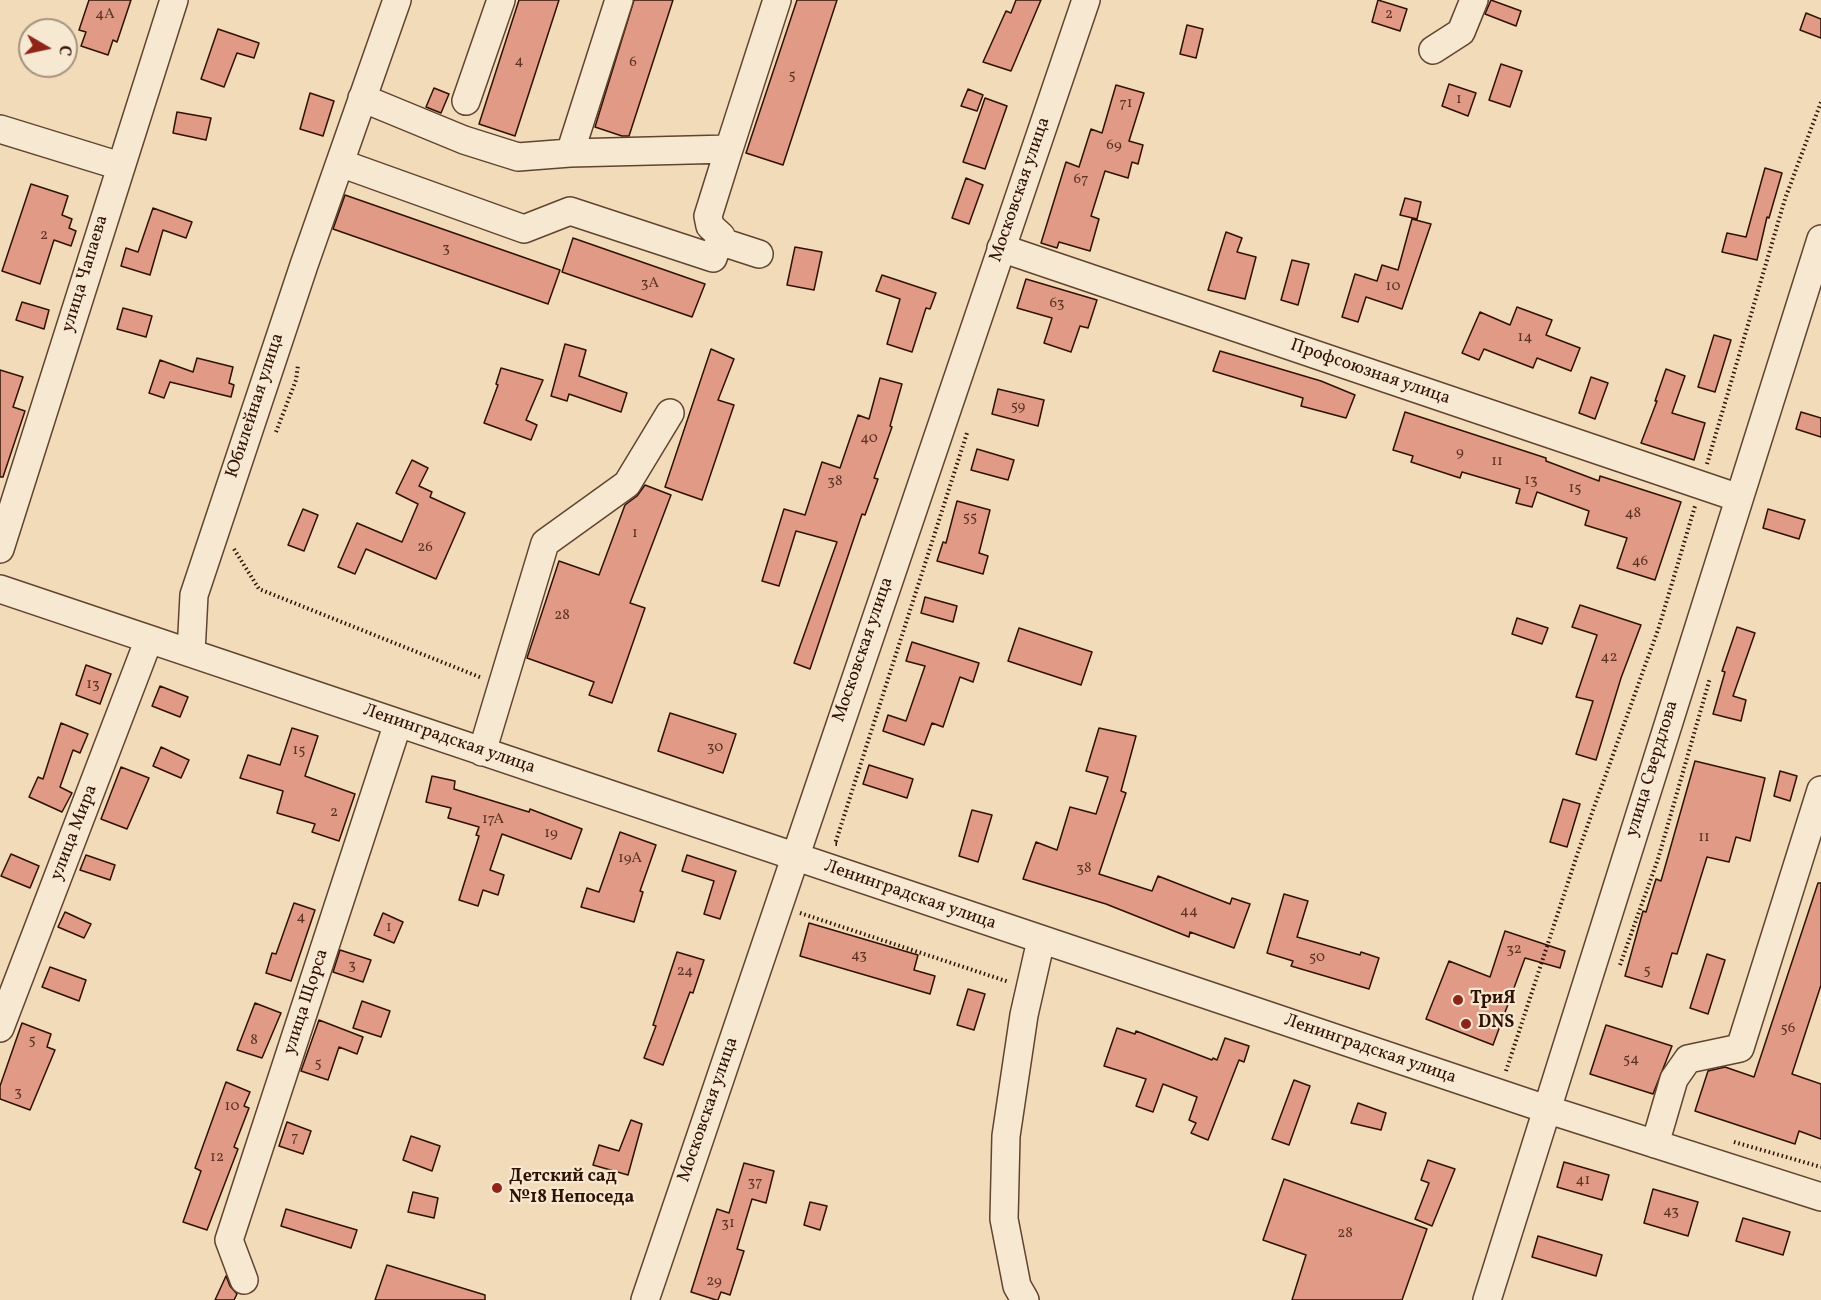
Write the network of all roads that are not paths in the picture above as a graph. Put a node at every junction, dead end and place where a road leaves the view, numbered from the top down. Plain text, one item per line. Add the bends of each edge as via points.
1 (174, 0) edge
2 (397, 0) edge
3 (501, 0) edge
4 (619, 0) edge
5 (777, 0) edge
6 (1086, 0) edge
7 (1474, 0) edge
8 (1433, 50) dead end
9 (362, 98) junction
10 (466, 102) dead end
11 (0, 129) edge
12 (729, 148) junction
13 (570, 153) junction
14 (340, 164) junction
15 (120, 166) junction
16 (1821, 239) edge
17 (719, 241) junction
18 (1001, 248) junction
19 (759, 254) dead end
20 (670, 413) dead end
21 (1739, 498) junction
22 (5, 514) edge
23 (0, 549) edge
24 (0, 589) edge
25 (149, 639) junction
26 (191, 653) junction
27 (398, 723) junction
28 (482, 752) junction
29 (1821, 790) edge
30 (794, 857) junction
31 (1041, 940) junction
32 (0, 1028) edge
33 (1546, 1109) junction
34 (1655, 1144) junction
35 (1821, 1197) edge
36 (244, 1280) dead end
37 (645, 1300) edge
38 (1025, 1300) edge
39 (1486, 1300) edge

1 - 15 street, улица Чапаева
2 - 9 street, Юбилейная улица
3 - 10 street
4 - 13 street
5 - 12 street
6 - 18 street, Московская улица
7 - 8 street via 1461,32
9 - 13 street via 464,140 518,157
9 - 14 street, Юбилейная улица
11 - 15 street
12 - 13 street
12 - 17 street via 708,216 710,226 721,236
14 - 17 street via 524,229 570,211 713,258
14 - 26 street, Юбилейная улица via 194,595
15 - 22 street, улица Чапаева
16 - 21 street, улица Свердлова
17 - 19 street
18 - 21 street, Профсоюзная улица
18 - 30 street, Московская улица
20 - 28 street via 627,484 545,543
21 - 33 street, улица Свердлова
22 - 23 street, улица Чапаева
24 - 25 street, Ленинградская улица
25 - 26 street, Ленинградская улица
25 - 32 street, улица Мира
26 - 27 street, Ленинградская улица
27 - 28 street, Ленинградская улица
27 - 36 street, улица Щорса via 229,1240
28 - 30 street, Ленинградская улица
29 - 34 street via 1740,1048 1688,1059 1674,1079
30 - 31 street, Ленинградская улица
30 - 37 street, Московская улица
31 - 33 street, Ленинградская улица
31 - 38 street via 1006,1136 1004,1219 1017,1286
33 - 34 street, Ленинградская улица
33 - 39 street, улица Свердлова
34 - 35 street, Ленинградская улица

